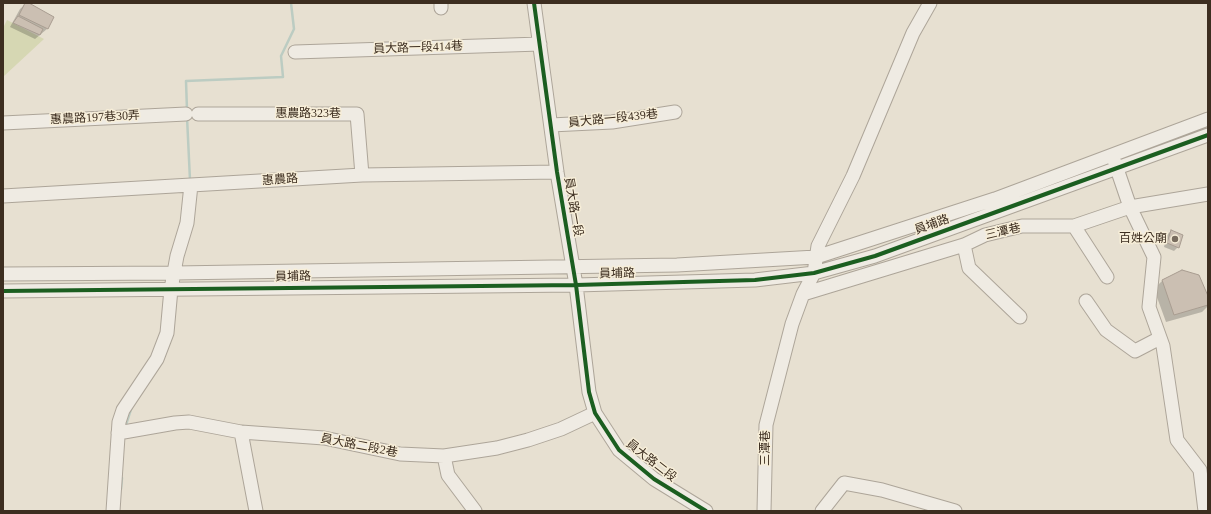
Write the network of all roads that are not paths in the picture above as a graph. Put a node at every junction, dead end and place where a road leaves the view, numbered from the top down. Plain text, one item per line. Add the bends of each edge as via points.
1 (534, 3) edge
2 (930, 3) edge
3 (540, 44) junction
4 (295, 52) dead end
5 (675, 112) dead end
6 (192, 114) joint
7 (1208, 119) edge
8 (3, 122) edge
9 (551, 126) junction
10 (1208, 135) edge
11 (1112, 155) junction
12 (1118, 169) junction
13 (557, 172) junction
14 (362, 174) junction
15 (191, 185) junction
16 (1208, 194) edge
17 (3, 196) edge
18 (1130, 207) junction
19 (1074, 226) junction
20 (964, 245) junction
21 (816, 257) junction
22 (573, 265) junction
23 (174, 273) junction
24 (814, 273) junction
25 (3, 274) edge
26 (1107, 277) dead end
27 (576, 284) junction
28 (171, 289) junction
29 (3, 291) edge
30 (803, 294) junction
31 (1086, 301) dead end
32 (1020, 317) dead end
33 (1160, 338) junction
34 (595, 413) junction
35 (241, 432) junction
36 (118, 433) junction
37 (444, 456) junction
38 (113, 511) edge
39 (256, 511) edge
40 (475, 511) edge
41 (706, 511) edge
42 (764, 511) edge
43 (822, 511) edge
44 (955, 511) edge
45 (1205, 511) edge

1 - 3 street, 員大路一段
2 - 21 street, 三潭巷 via 913,33 852,176 818,246
3 - 4 street, 員大路一段414巷
3 - 9 street, 員大路一段
5 - 9 street, 員大路一段439巷 via 612,122
6 - 8 street, 惠農路197巷30弄
6 - 14 street, 惠農路323巷 via 357,114
7 - 11 street, 員埔路
9 - 13 street, 員大路一段
10 - 12 street, 員埔路
11 - 12 street
11 - 21 street, 員埔路 via 995,199
12 - 18 street
12 - 24 street, 員埔路 via 875,256
13 - 14 street, 惠農路
13 - 22 street, 員大路一段
14 - 15 street, 惠農路
15 - 17 street, 惠農路
15 - 23 street via 187,224
16 - 18 street, 三潭巷
18 - 19 street, 三潭巷
18 - 33 street via 1154,257 1149,307
19 - 20 street, 三潭巷 via 1022,226 985,234
19 - 26 street
20 - 30 street, 三潭巷
20 - 32 street via 968,268
21 - 22 street, 員埔路 via 677,265
21 - 24 street, 三潭巷
22 - 23 street, 員埔路
22 - 27 street, 員大路一段
23 - 25 street, 員埔路
23 - 28 street
24 - 27 street, 員埔路 via 755,280
24 - 30 street, 三潭巷
27 - 28 street, 員埔路
27 - 34 street, 員大路一段 via 589,392
28 - 29 street, 員埔路
28 - 36 street via 169,322 164,342 157,359 123,410
30 - 42 street, 三潭巷 via 792,324 766,425
31 - 33 street via 1106,330 1135,351
33 - 45 street via 1177,440 1200,470
34 - 37 street, 員大路二段2巷 via 528,440
34 - 41 street, 員大路二段 via 619,450 654,479
35 - 36 street, 員大路二段2巷 via 182,422
35 - 37 street, 員大路二段2巷 via 324,438 400,454
35 - 39 street
36 - 38 street
37 - 40 street via 448,475
43 - 44 street via 844,483 882,490

